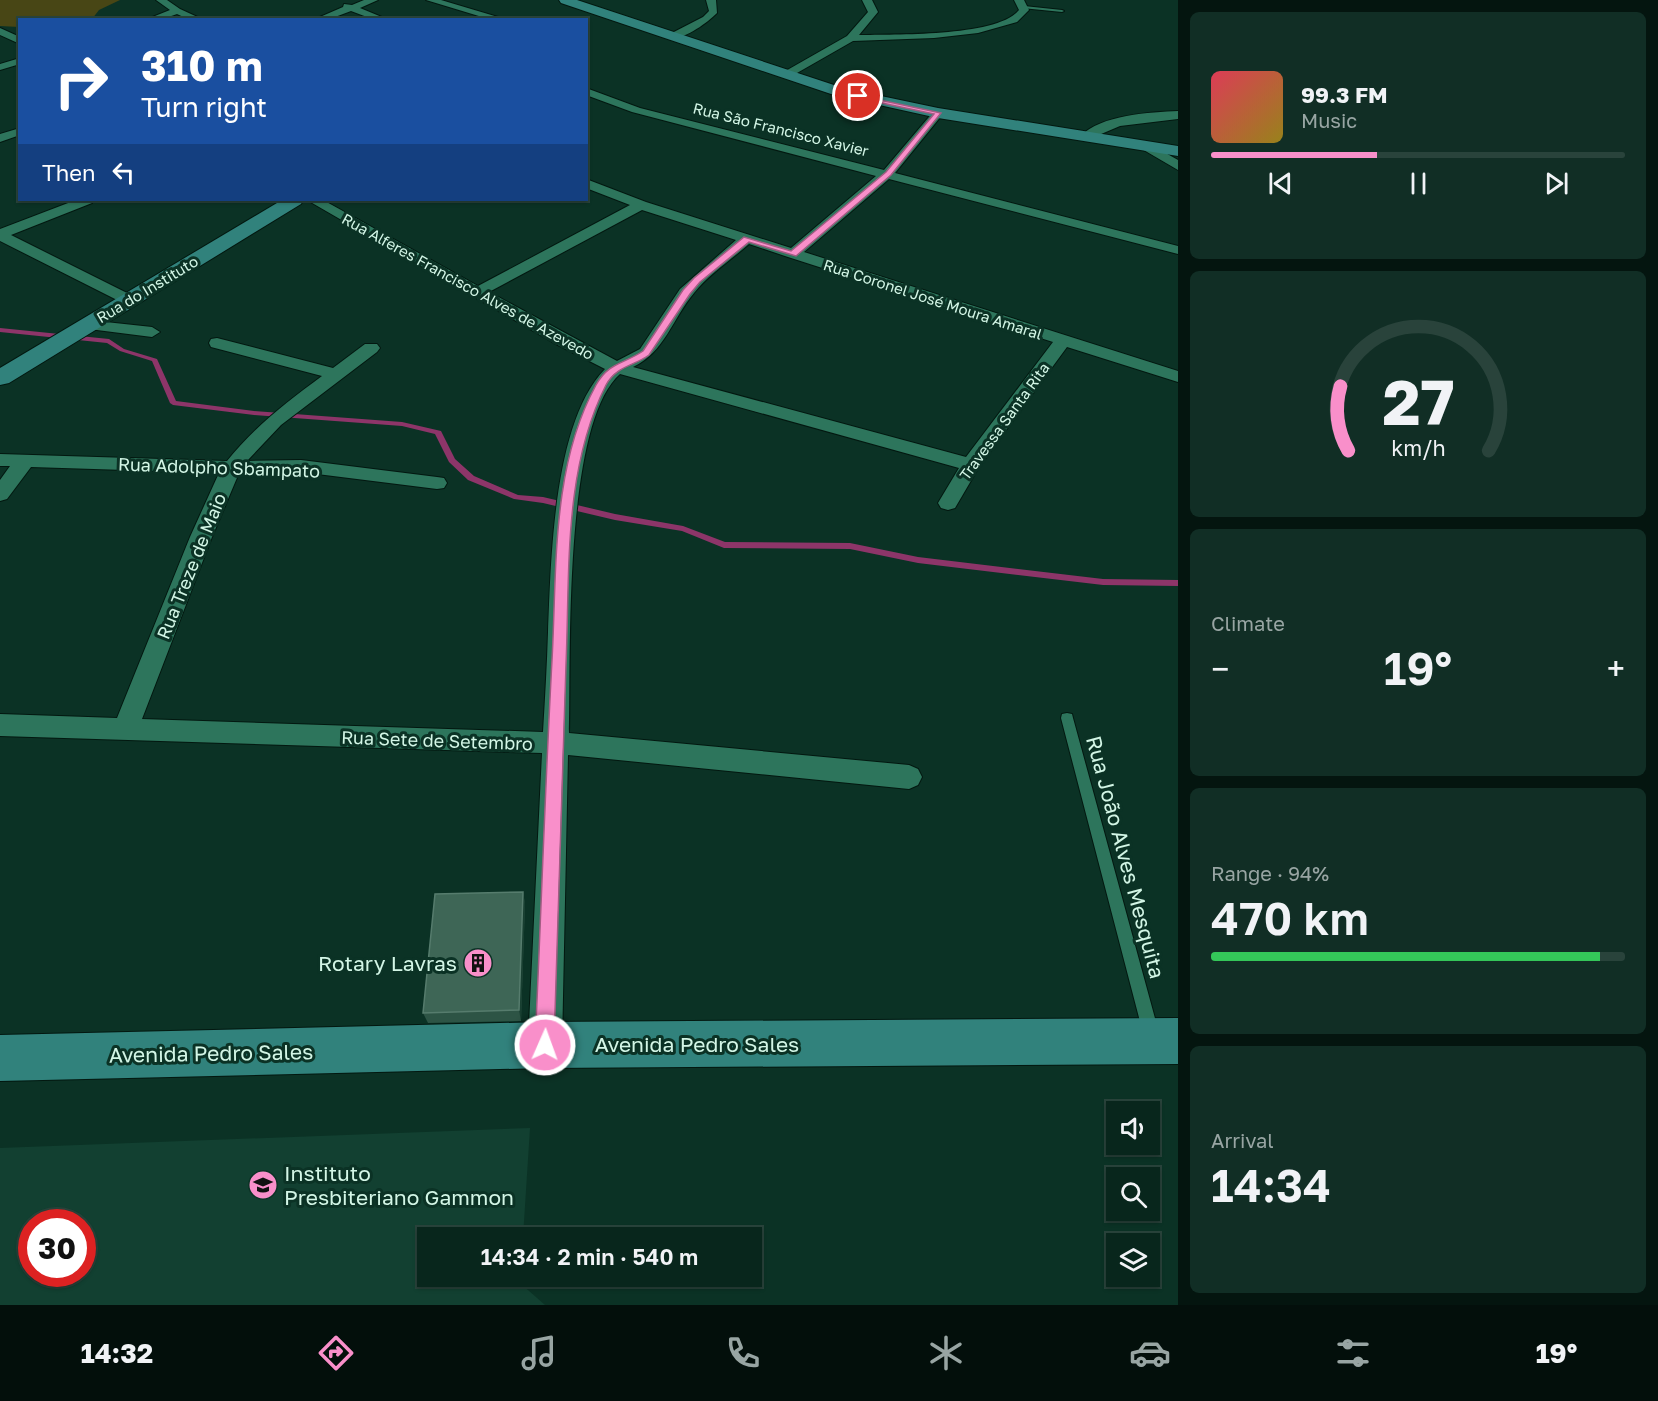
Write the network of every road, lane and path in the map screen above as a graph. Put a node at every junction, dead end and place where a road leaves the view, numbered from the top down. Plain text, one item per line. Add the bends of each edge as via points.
1 (161, 0) edge
2 (373, 0) edge
3 (431, 0) edge
4 (565, 0) edge
5 (711, 0) edge
6 (867, 0) edge
7 (340, 4) dead end
8 (1022, 4) edge
9 (351, 7) junction
10 (177, 11) junction
11 (1062, 11) dead end
12 (605, 13) junction
13 (155, 18) edge
14 (195, 18) edge
15 (321, 18) edge
16 (380, 18) edge
17 (494, 18) edge
18 (588, 20) edge
19 (0, 31) edge
20 (673, 36) junction
21 (850, 38) junction
22 (18, 40) edge
23 (18, 62) edge
24 (0, 67) edge
25 (786, 75) junction
26 (588, 92) edge
27 (938, 113) junction
28 (1178, 115) edge
29 (18, 132) edge
30 (1087, 136) junction
31 (0, 138) edge
32 (1146, 146) junction
33 (1178, 151) edge
34 (1178, 166) edge
35 (888, 174) junction
36 (588, 184) edge
37 (84, 201) edge
38 (292, 201) edge
39 (316, 201) edge
40 (641, 205) junction
41 (0, 234) edge
42 (747, 239) junction
43 (1178, 250) edge
44 (793, 254) junction
45 (478, 292) junction
46 (129, 300) junction
47 (87, 325) junction
48 (152, 332) dead end
49 (1063, 341) junction
50 (217, 343) dead end
51 (371, 348) dead end
52 (615, 367) junction
53 (337, 375) junction
54 (1178, 377) edge
55 (0, 378) edge
56 (0, 460) edge
57 (25, 461) junction
58 (971, 465) junction
59 (232, 467) junction
60 (437, 483) dead end
61 (0, 494) edge
62 (948, 503) dead end
63 (1067, 718) dead end
64 (0, 724) edge
65 (125, 730) junction
66 (555, 743) junction
67 (909, 777) dead end
68 (1165, 1041) edge
69 (545, 1045) junction
70 (0, 1058) edge

1 - 10 street
2 - 9 street
3 - 17 street
4 - 12 main road
5 - 20 street via 714,11 706,19
6 - 21 street via 873,12
7 - 9 street
8 - 11 lane
8 - 21 street via 1016,20 978,30
9 - 15 street
9 - 16 street
10 - 13 street
10 - 14 street
12 - 18 main road
12 - 20 main road
19 - 22 street
20 - 25 main road
21 - 25 street
23 - 24 street
25 - 27 main road via 838,92
26 - 35 street, Rua São Francisco Xavier via 636,110
27 - 30 main road
27 - 35 street
28 - 30 street via 1096,128
29 - 31 street
30 - 32 main road
32 - 33 main road
32 - 34 street
35 - 43 street, Rua São Francisco Xavier
35 - 44 street
36 - 40 street, Rua Coronel José Moura Amaral
37 - 41 street
38 - 46 main road, Rua do Instituto
39 - 45 street, Rua Alferes Francisco Alves de Azevedo
40 - 42 street, Rua Coronel José Moura Amaral
40 - 45 street
41 - 46 street
42 - 44 street, Rua Coronel José Moura Amaral
42 - 52 street via 692,286 646,353
44 - 49 street, Rua Coronel José Moura Amaral
45 - 52 street, Rua Alferes Francisco Alves de Azevedo
46 - 47 main road, Rua do Instituto
47 - 48 street
47 - 55 main road, Rua do Instituto
49 - 54 street, Rua Coronel José Moura Amaral
49 - 58 street, Travessa Santa Rita
50 - 53 street
51 - 53 street, Rua Treze de Maio
52 - 58 street, Rua Alferes Francisco Alves de Azevedo
52 - 66 street via 596,397 573,466 567,510
53 - 59 street, Rua Treze de Maio via 274,421
56 - 57 street, Rua Adolpho Sbampato
57 - 59 street, Rua Adolpho Sbampato
57 - 61 street
58 - 62 street, Travessa Santa Rita
59 - 60 street, Rua Adolpho Sbampato via 301,466
59 - 65 street, Rua Treze de Maio
63 - 68 lane, Rua João Alves Mesquita
64 - 65 street, Rua Sete de Setembro
65 - 66 street, Rua Sete de Setembro
66 - 67 street, Rua Sete de Setembro
66 - 69 street
68 - 69 main road, Avenida Pedro Sales
69 - 70 main road, Avenida Pedro Sales

